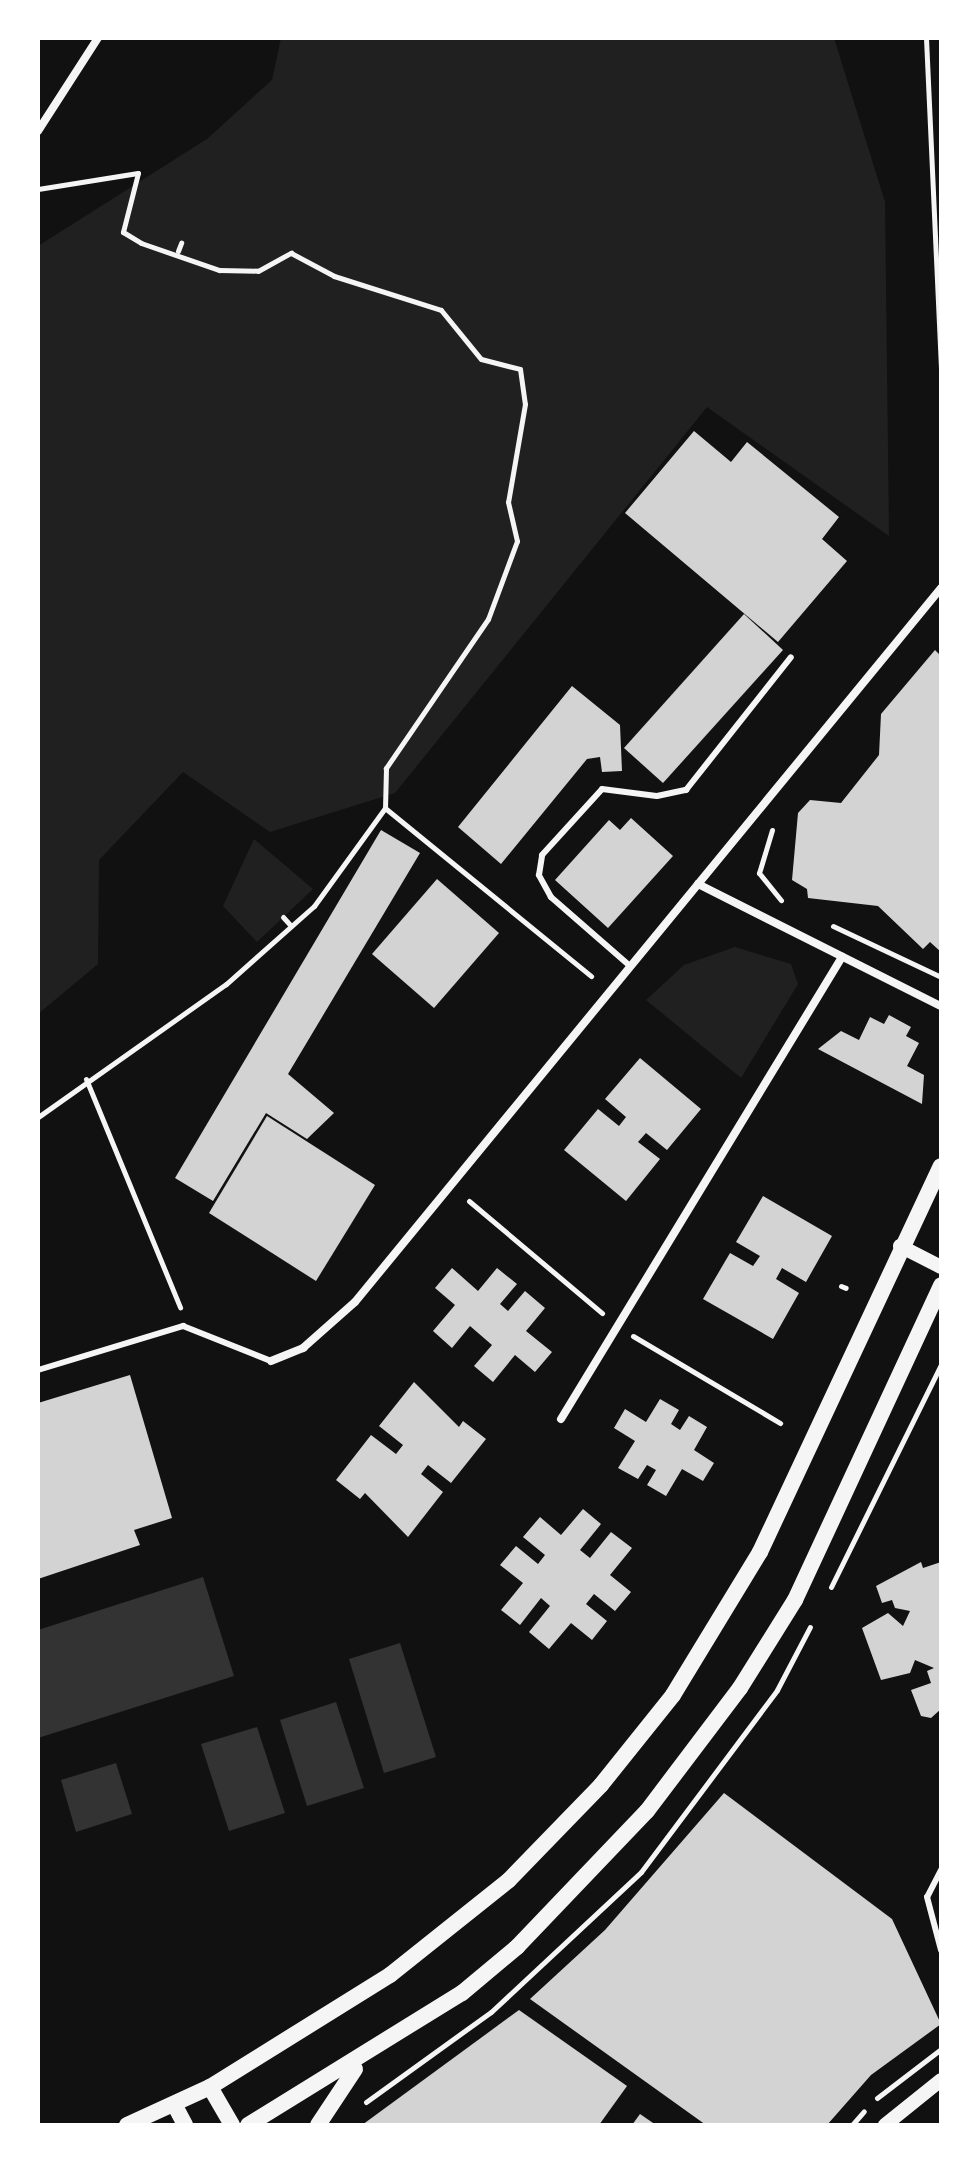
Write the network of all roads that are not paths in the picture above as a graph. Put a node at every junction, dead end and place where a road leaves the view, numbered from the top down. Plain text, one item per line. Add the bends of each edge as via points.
1 (98, 38) edge
2 (38, 131) edge
3 (941, 588) edge
4 (791, 657) dead end
5 (698, 884) junction
6 (842, 957) junction
7 (630, 966) junction
8 (941, 1006) edge
9 (941, 1166) edge
10 (900, 1246) junction
11 (941, 1267) edge
12 (941, 1285) edge
13 (271, 1361) joint
14 (38, 1370) edge
15 (561, 1419) dead end
16 (941, 1870) edge
17 (939, 1935) edge
18 (941, 1950) edge
19 (361, 2062) junction
20 (941, 2080) edge
21 (210, 2087) junction
22 (174, 2104) junction
23 (127, 2125) edge
24 (185, 2125) edge
25 (232, 2125) edge
26 (248, 2125) edge
27 (318, 2125) edge
28 (885, 2125) edge

1 - 2 street
3 - 5 street
4 - 7 lane via 686,790 668,796 616,786 595,791 542,855 539,875 551,897
5 - 6 street
5 - 7 street
6 - 8 street
6 - 15 street
7 - 13 street via 355,1302 303,1348
9 - 10 main road
10 - 11 street
10 - 21 main road via 760,1552 673,1695 601,1785 448,1931 314,2027
12 - 19 main road via 795,1600 694,1753 517,1947
13 - 14 lane via 183,1326
16 - 17 lane via 927,1897
17 - 18 lane
19 - 26 main road
19 - 27 main road
20 - 28 street
21 - 22 main road
21 - 25 main road
22 - 23 main road
22 - 24 main road

